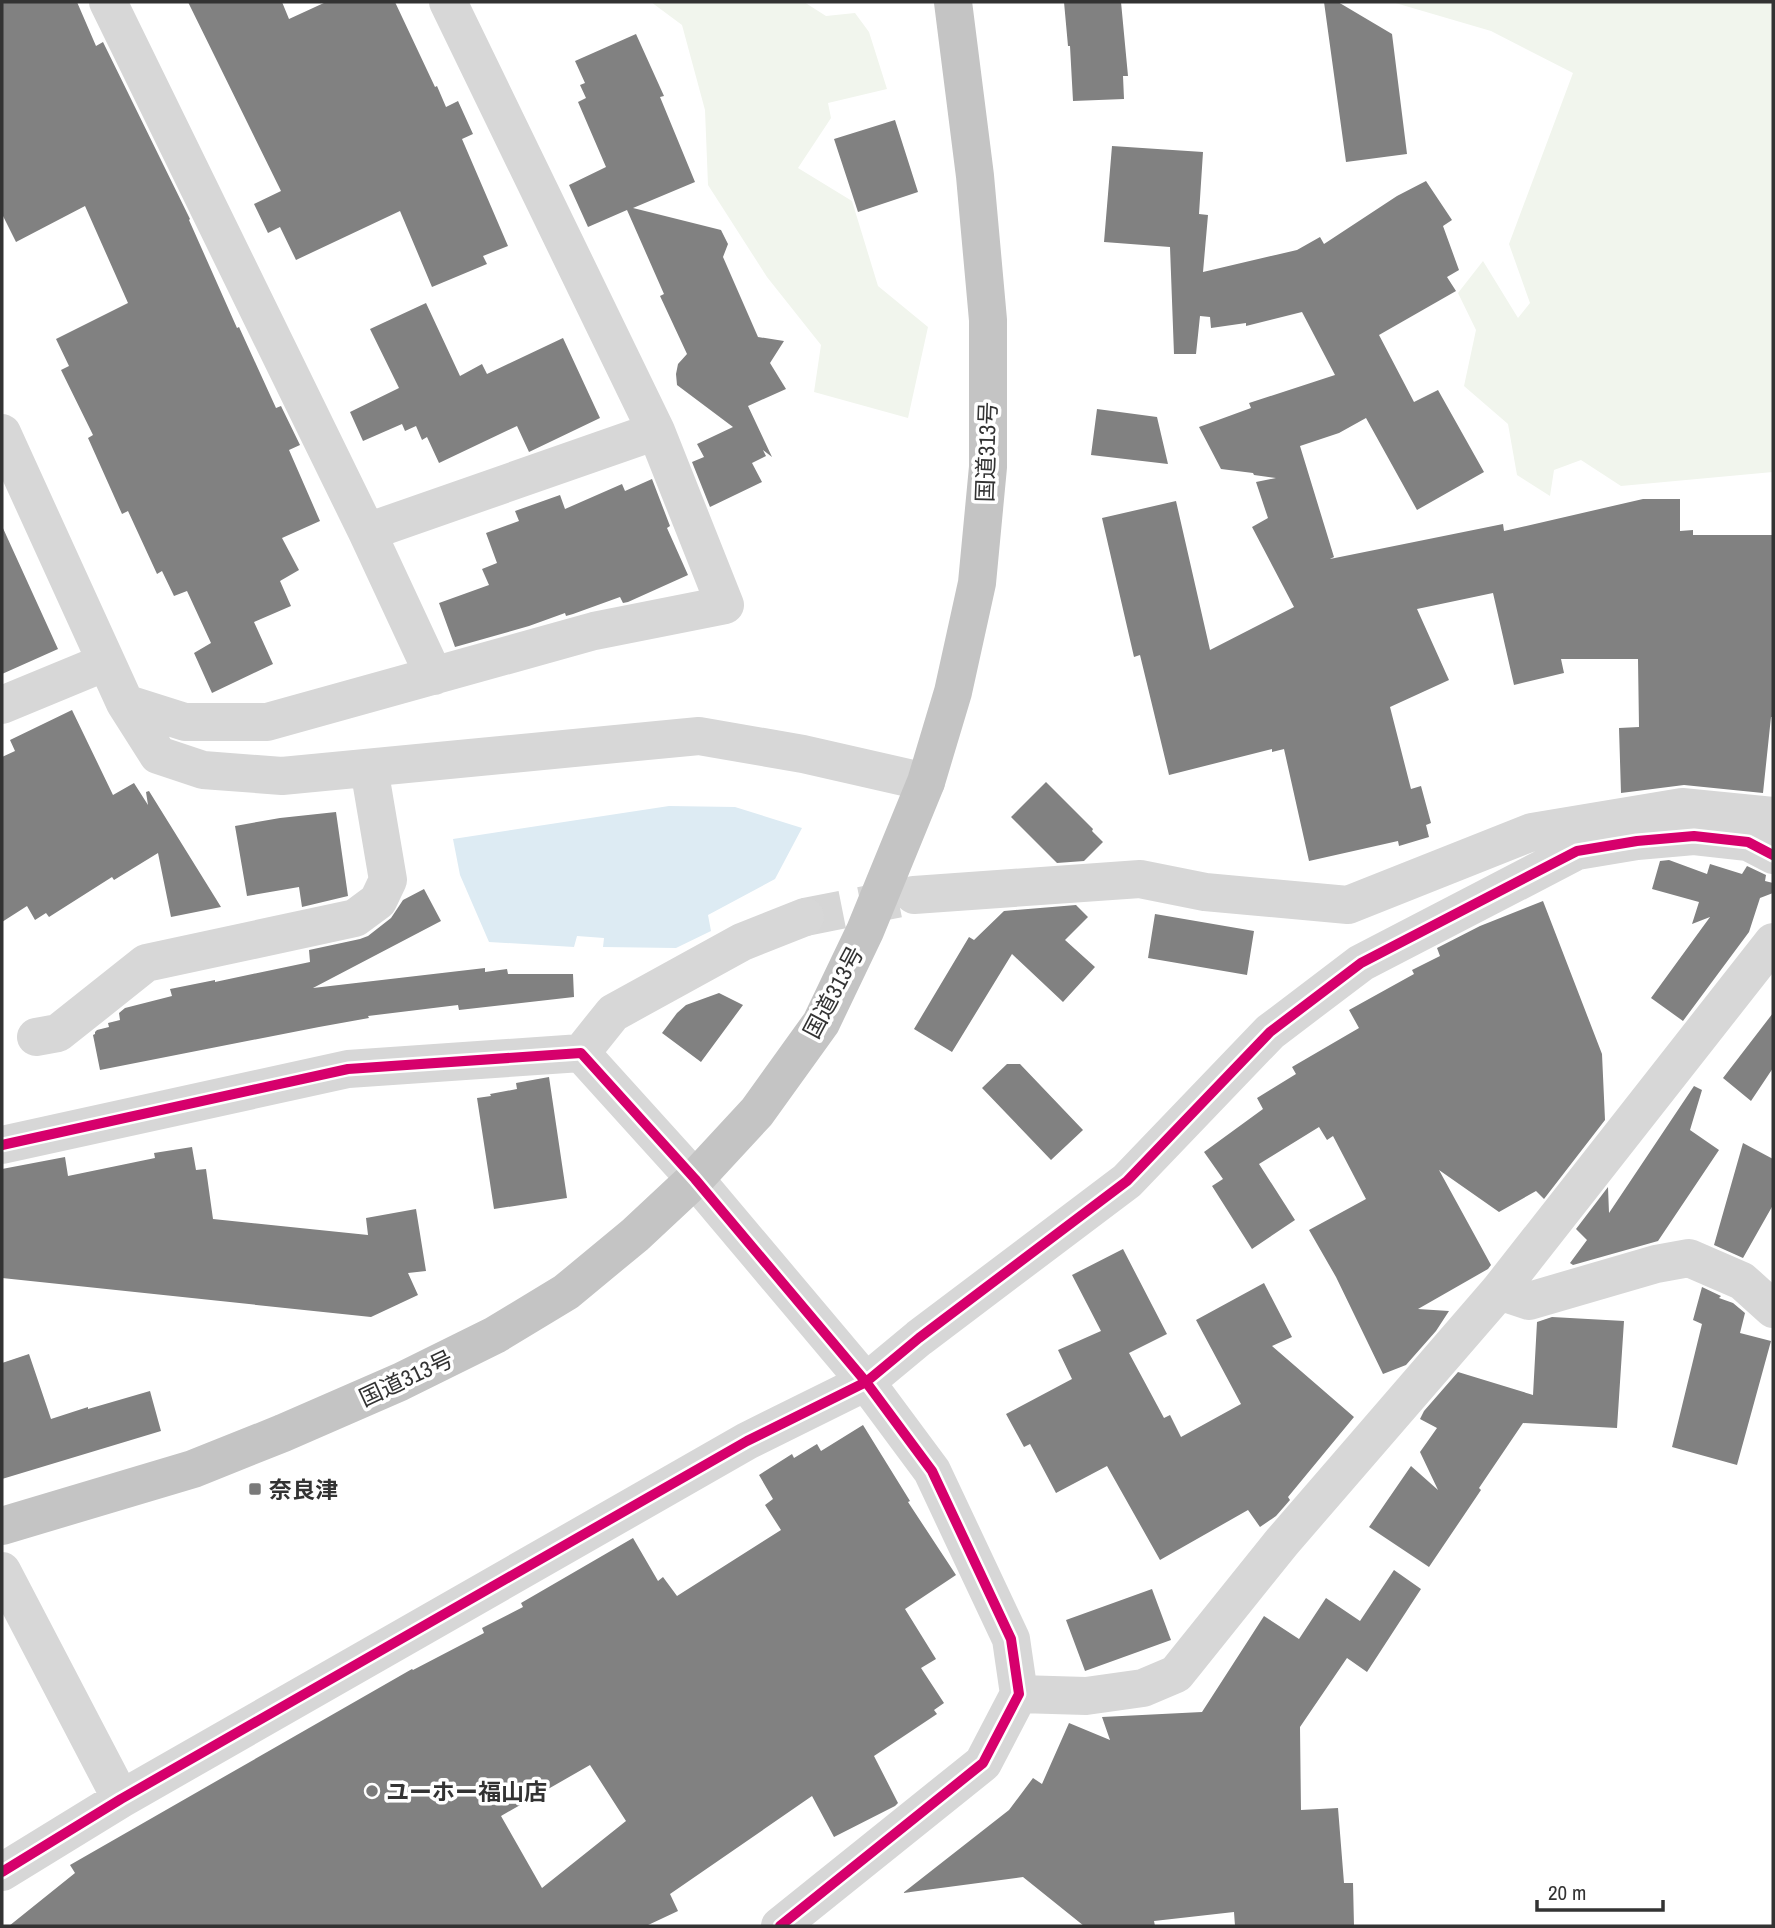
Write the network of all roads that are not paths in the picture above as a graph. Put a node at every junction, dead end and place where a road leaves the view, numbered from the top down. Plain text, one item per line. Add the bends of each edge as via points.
1 (108, 2) edge
2 (448, 2) edge
3 (953, 2) edge
4 (656, 432) junction
5 (2, 433) edge
6 (367, 532) junction
7 (106, 662) junction
8 (434, 676) junction
9 (125, 703) junction
10 (2, 705) edge
11 (369, 768) junction
12 (926, 782) junction
13 (1773, 816) edge
14 (1773, 855) edge
15 (914, 895) tunnel mouth
16 (805, 917) tunnel mouth
17 (1773, 942) edge
18 (36, 1037) dead end
19 (581, 1053) junction
20 (2, 1144) edge
21 (695, 1179) junction
22 (1499, 1291) junction
23 (1773, 1309) edge
24 (866, 1382) junction
25 (2, 1525) edge
26 (2, 1572) edge
27 (1019, 1694) junction
28 (121, 1799) junction
29 (2, 1872) edge
30 (780, 1926) edge

1 - 6 street
2 - 4 street
3 - 12 highway, 国道313号 via 988,320 988,467 977,583 953,692
4 - 6 street
4 - 8 street via 725,605 594,631
5 - 7 street
6 - 8 street
7 - 9 street
7 - 10 street
8 - 9 street via 267,722 185,722
9 - 11 street via 158,755 203,770 282,776
11 - 12 street via 699,736
11 - 18 street via 388,880 378,901 355,918 146,963 58,1033
12 - 21 highway, 国道313号 via 865,931 821,1023 757,1112
13 - 15 street via 1682,807 1532,832 1348,905 1205,892 1140,879
14 - 24 street via 1748,842 1694,836 1577,850 1362,963 1270,1032 1127,1181
16 - 19 street via 743,942 613,1013
17 - 22 street
19 - 20 street via 348,1069
19 - 21 street
21 - 24 street
21 - 25 highway, 国道313号 via 566,1292 495,1335 400,1382 193,1469
22 - 23 street via 1529,1301 1689,1258 1742,1281
22 - 27 street via 1282,1542 1176,1674 1143,1688 1086,1696
24 - 27 street via 932,1471 1011,1639
24 - 28 street via 747,1441
26 - 28 street
27 - 30 street via 983,1763
28 - 29 street

